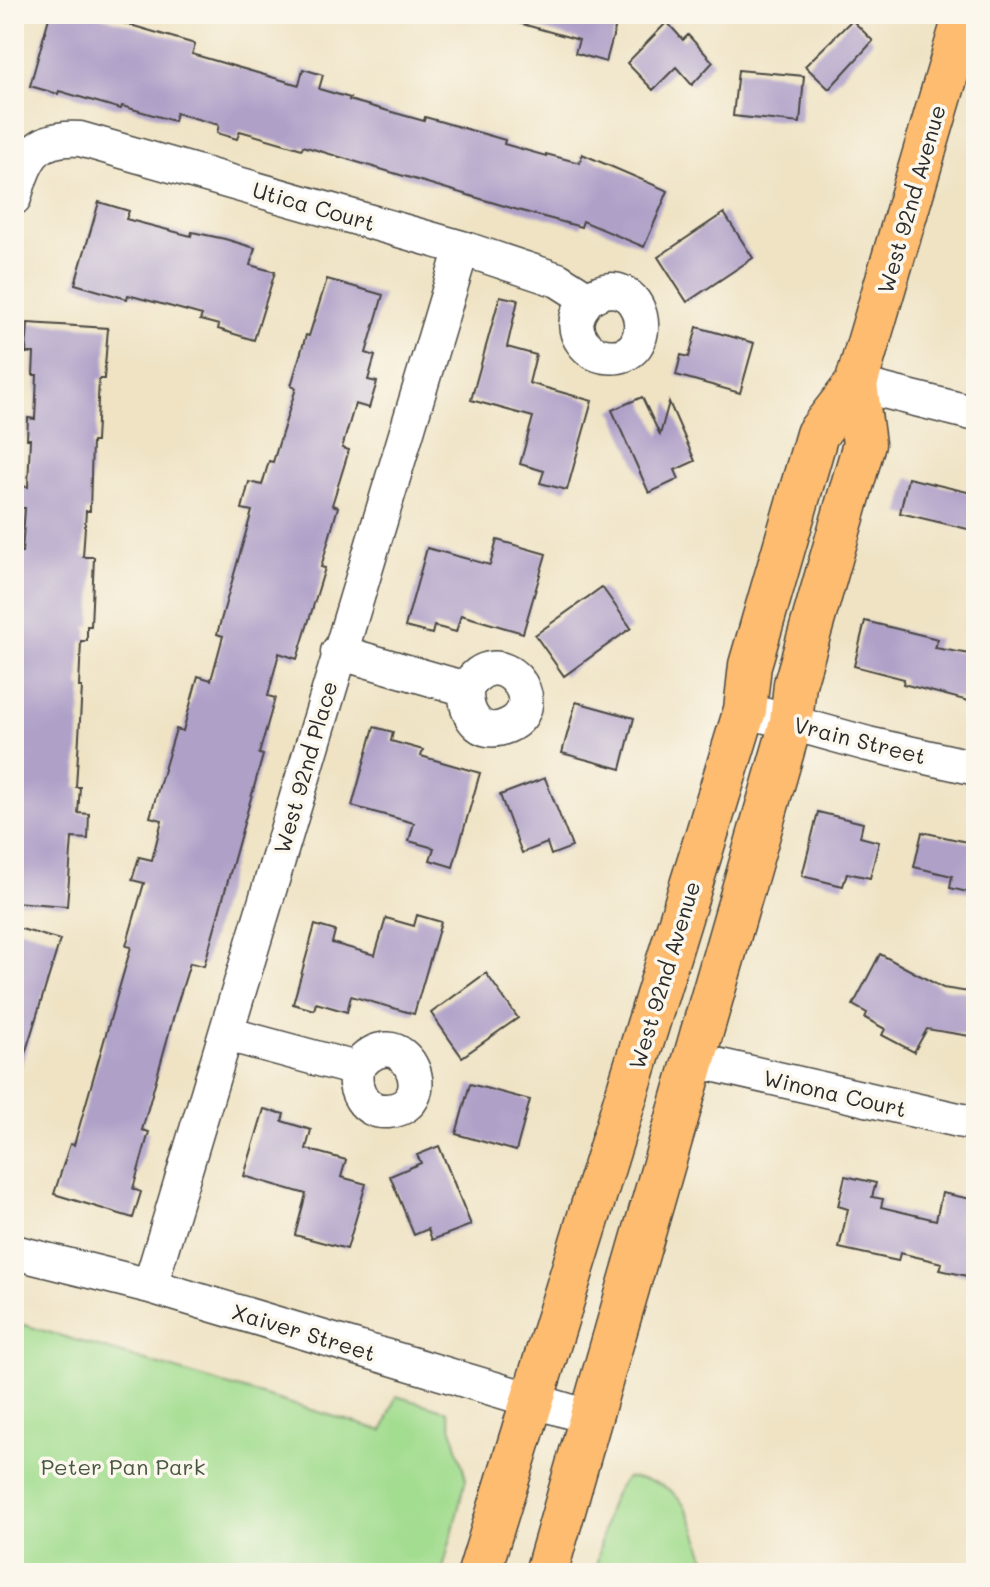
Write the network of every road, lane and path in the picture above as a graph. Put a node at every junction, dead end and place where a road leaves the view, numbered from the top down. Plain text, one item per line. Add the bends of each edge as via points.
1 (968, 23) edge
2 (14, 198) edge
3 (462, 248) junction
4 (588, 299) dead end
5 (856, 384) junction
6 (976, 414) edge
7 (338, 652) junction
8 (466, 689) dead end
9 (745, 710) junction
10 (791, 723) junction
11 (976, 768) edge
12 (227, 1034) junction
13 (694, 1060) junction
14 (356, 1069) dead end
15 (976, 1124) edge
16 (14, 1252) edge
17 (150, 1286) junction
18 (531, 1400) junction
19 (592, 1418) junction
20 (479, 1573) edge
21 (546, 1573) edge

1 - 5 main road, West 92nd Avenue
2 - 3 street, Utica Court via 36,149 59,138 80,139
3 - 4 street, Utica Court via 558,280
3 - 7 street, West 92nd Place
5 - 6 street
5 - 9 main road, West 92nd Avenue via 817,434 750,665
5 - 10 main road, West 92nd Avenue via 864,444 795,684
7 - 8 street
7 - 12 street, West 92nd Place
9 - 10 street, Vrain Street
9 - 18 main road, West 92nd Avenue
10 - 11 street, Vrain Street
10 - 13 main road, West 92nd Avenue
12 - 14 street
12 - 17 street, West 92nd Place
13 - 15 street, Winona Court
13 - 19 main road, West 92nd Avenue
16 - 17 street, Xaiver Street
17 - 18 street, Xaiver Street
18 - 19 street, Xaiver Street
18 - 20 main road, West 92nd Avenue
19 - 21 main road, West 92nd Avenue

